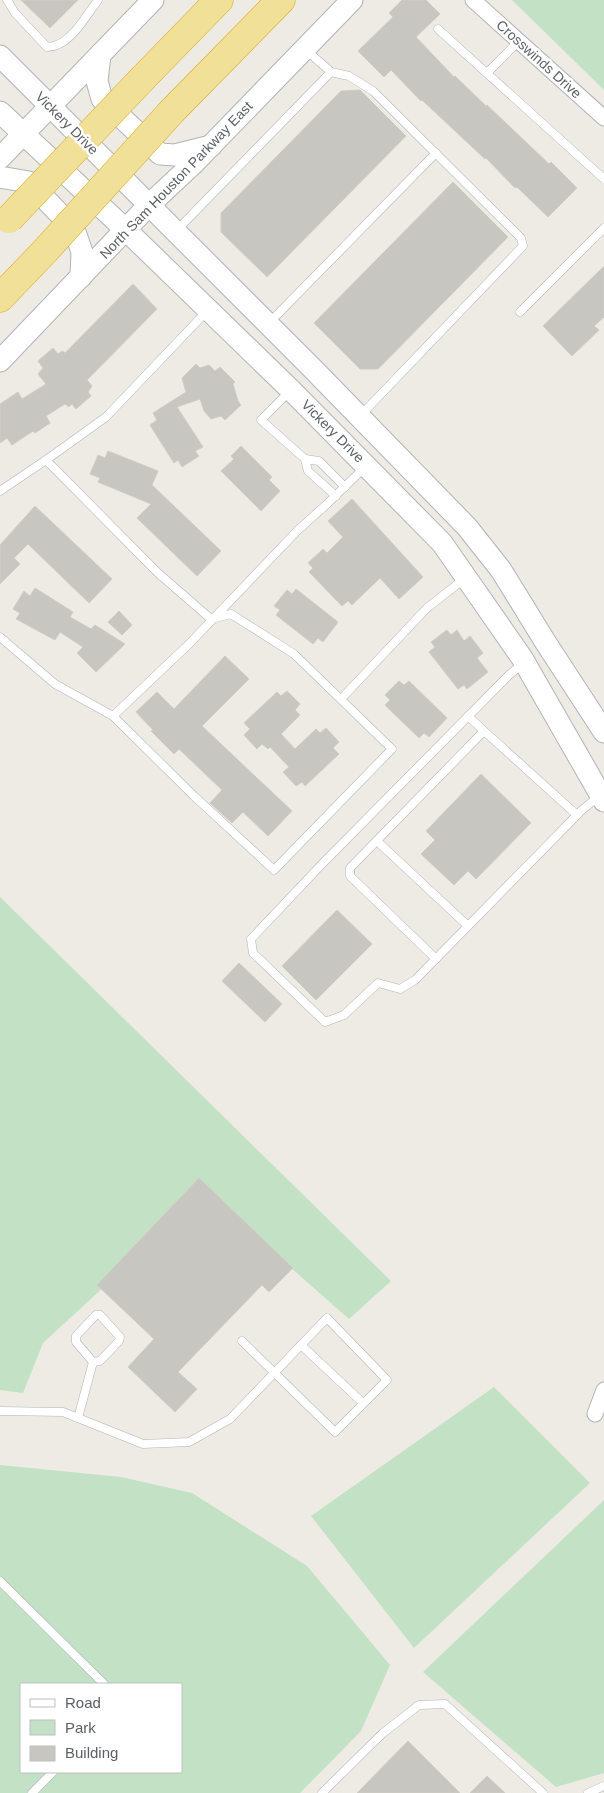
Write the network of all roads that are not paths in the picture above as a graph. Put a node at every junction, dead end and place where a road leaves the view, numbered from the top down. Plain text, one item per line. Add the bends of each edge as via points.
1 (6, 0) edge
2 (98, 0) edge
3 (152, 0) edge
4 (219, 0) edge
5 (281, 0) edge
6 (352, 0) edge
7 (473, 0) edge
8 (0, 4) edge
9 (438, 29) dead end
10 (518, 41) junction
11 (305, 48) junction
12 (100, 55) junction
13 (0, 56) edge
14 (331, 72) junction
15 (486, 73) junction
16 (51, 105) junction
17 (0, 112) edge
18 (604, 118) edge
19 (24, 135) junction
20 (211, 146) junction
21 (436, 153) junction
22 (0, 158) edge
23 (0, 177) edge
24 (604, 179) edge
25 (150, 206) junction
26 (4, 223) edge
27 (604, 228) edge
28 (126, 230) junction
29 (176, 232) junction
30 (81, 277) junction
31 (0, 298) edge
32 (208, 310) junction
33 (520, 312) dead end
34 (268, 324) junction
35 (0, 361) edge
36 (314, 370) junction
37 (291, 390) junction
38 (359, 417) junction
39 (305, 459) junction
40 (46, 460) junction
41 (367, 465) junction
42 (345, 487) junction
43 (0, 491) edge
44 (336, 496) junction
45 (466, 577) junction
46 (211, 619) junction
47 (0, 637) edge
48 (546, 643) junction
49 (524, 660) junction
50 (341, 699) junction
51 (113, 716) junction
52 (468, 716) junction
53 (484, 730) junction
54 (604, 732) edge
55 (602, 798) edge
56 (577, 815) junction
57 (377, 840) junction
58 (468, 926) junction
59 (436, 959) junction
60 (242, 1340) dead end
61 (302, 1345) junction
62 (93, 1362) junction
63 (274, 1374) junction
64 (604, 1390) edge
65 (363, 1403) junction
66 (0, 1412) edge
67 (595, 1414) dead end
68 (78, 1418) junction
69 (0, 1581) edge
70 (103, 1683) edge
71 (52, 1773) edge
72 (604, 1786) edge
73 (32, 1793) edge
74 (322, 1793) edge
75 (543, 1793) edge
76 (588, 1793) edge

1 - 2 lane via 47,48 63,43
1 - 8 lane
3 - 12 main road
4 - 26 highway, bridge
5 - 31 highway, bridge via 173,110
6 - 11 main road, North Sam Houston Parkway East
7 - 10 street, Crosswinds Drive
9 - 15 lane
10 - 15 lane
10 - 18 street, Crosswinds Drive
11 - 14 lane
11 - 20 main road, North Sam Houston Parkway East
12 - 16 main road
12 - 20 main road via 96,81 102,99 160,154 175,155
13 - 16 main road, Vickery Drive
14 - 21 lane via 349,76 372,91
14 - 29 lane
15 - 24 lane
16 - 19 main road
16 - 25 main road, Vickery Drive
17 - 19 main road, Vickery Drive
19 - 22 main road
19 - 28 main road, Vickery Drive
20 - 25 main road, North Sam Houston Parkway East
21 - 34 lane
21 - 38 lane via 521,238 523,246
23 - 30 main road via 29,182 74,229 82,252
25 - 28 main road, North Sam Houston Parkway East
25 - 29 main road, Vickery Drive
27 - 33 lane
28 - 30 main road, North Sam Houston Parkway East
28 - 32 main road, Vickery Drive
29 - 34 main road, Vickery Drive
30 - 35 main road, North Sam Houston Parkway East
32 - 37 main road, Vickery Drive
32 - 40 lane via 106,417
34 - 36 main road, Vickery Drive
36 - 37 main road
36 - 38 main road, Vickery Drive
37 - 39 lane via 261,420
37 - 41 main road, Vickery Drive
38 - 48 main road, Vickery Drive via 467,527 501,570
39 - 42 lane via 319,461
39 - 44 lane via 308,471
40 - 43 lane
40 - 46 lane via 158,573
41 - 42 lane
41 - 45 main road, Vickery Drive via 442,543
42 - 44 lane
44 - 46 lane
45 - 49 main road, Vickery Drive
45 - 50 lane via 427,608
46 - 50 lane via 231,614 294,654
46 - 51 lane
47 - 51 lane via 55,684
48 - 49 main road
48 - 54 main road, Vickery Drive
49 - 52 lane
49 - 55 main road, Vickery Drive
50 - 51 lane via 392,749 274,870
52 - 53 lane
52 - 59 lane via 252,939 253,953 325,1022 344,1015 378,983 400,989 415,980
53 - 56 lane
53 - 57 lane
55 - 56 lane
56 - 58 lane
57 - 58 lane
57 - 59 lane via 350,868 350,876
58 - 59 lane
60 - 63 lane
61 - 63 lane
61 - 65 lane
61 - 65 lane via 327,1318 387,1380
62 - 62 lane via 76,1342 76,1336 96,1315 100,1315 120,1337 100,1361
62 - 68 lane
63 - 65 lane via 334,1432
63 - 68 lane via 230,1419 189,1442 144,1444
64 - 67 street
66 - 68 lane via 63,1412
69 - 70 lane
71 - 73 lane
72 - 76 lane
74 - 75 lane via 383,1733 419,1705 445,1704

